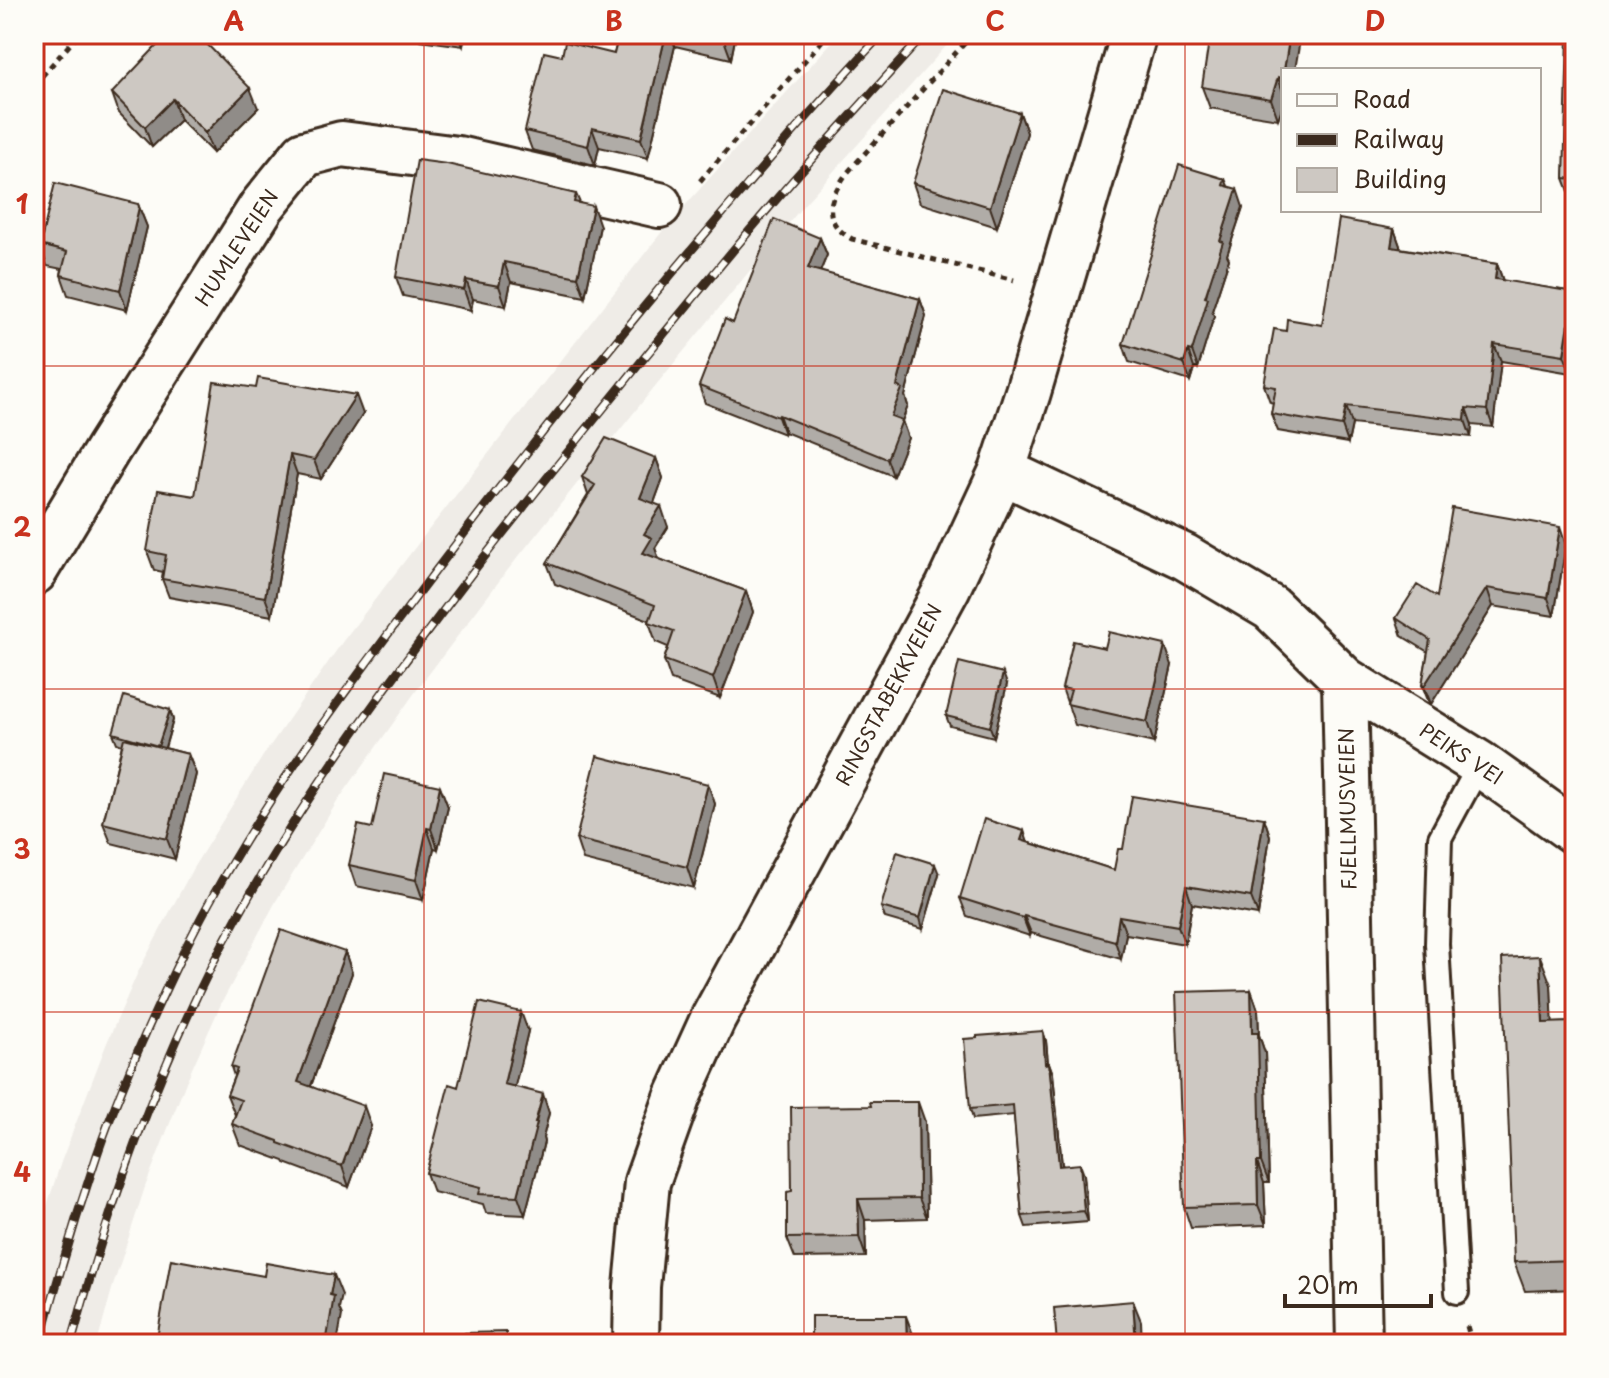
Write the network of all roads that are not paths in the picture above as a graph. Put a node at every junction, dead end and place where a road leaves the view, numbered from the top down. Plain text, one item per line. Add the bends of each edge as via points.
1 (1134, 34) edge
2 (659, 205) road end
3 (1002, 471) junction
4 (34, 572) edge
5 (1345, 680) junction
6 (1480, 764) junction
7 (1575, 832) edge
8 (1457, 1292) dead end
9 (636, 1344) edge
10 (1359, 1344) edge

1 - 3 street, RINGSTABEKKVEIEN
2 - 4 street, HUMLEVEIEN via 458,159 342,144 304,154 262,206
3 - 5 street via 1185,557 1271,608
3 - 9 street, RINGSTABEKKVEIEN via 948,587 713,1019 677,1098 647,1182
5 - 6 street, PEIKS VEI
5 - 10 street, FJELLMUSVEIEN
6 - 7 street, PEIKS VEI
6 - 8 lane via 1440,838 1437,944

